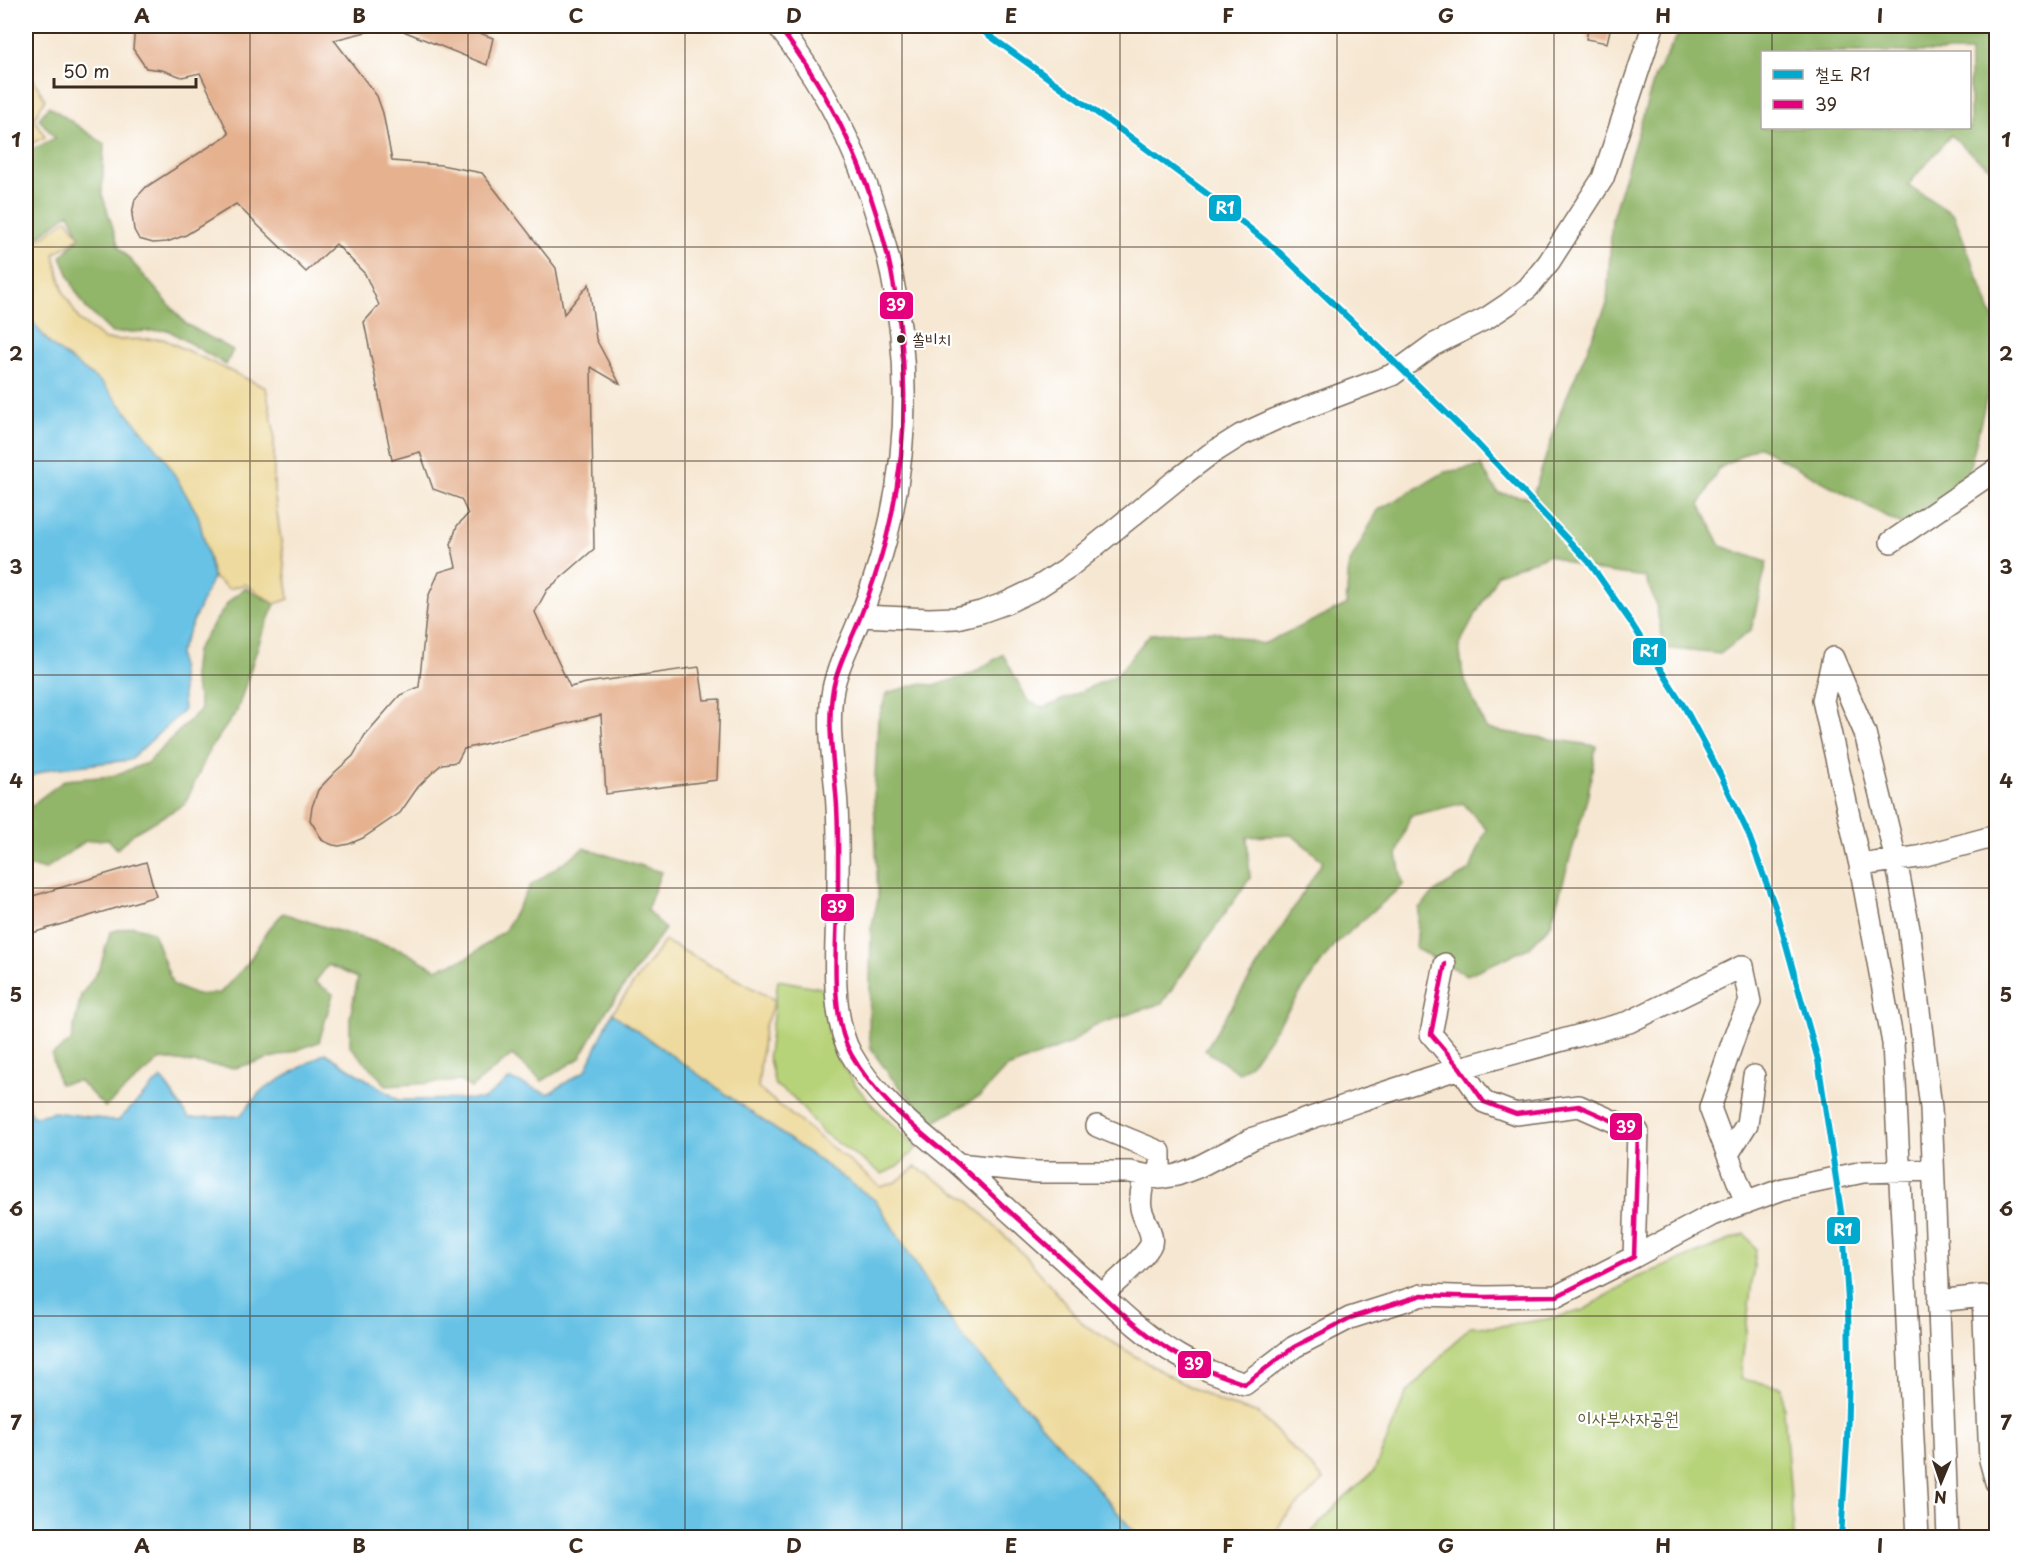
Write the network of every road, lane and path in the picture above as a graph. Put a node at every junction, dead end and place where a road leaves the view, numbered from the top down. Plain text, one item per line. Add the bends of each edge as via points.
1 (778, 26) edge
2 (1653, 26) edge
3 (1996, 470) edge
4 (1891, 542) dead end
5 (861, 616) junction
6 (1996, 836) edge
7 (1896, 860) junction
8 (1860, 865) junction
9 (1445, 964) dead end
10 (1460, 1068) junction
11 (1754, 1076) dead end
12 (1097, 1126) dead end
13 (1728, 1154) junction
14 (958, 1164) junction
15 (1933, 1170) junction
16 (1900, 1171) junction
17 (1152, 1177) junction
18 (1746, 1203) junction
19 (1634, 1257) junction
20 (1102, 1295) junction
21 (1938, 1301) junction
22 (1996, 1482) edge
23 (1918, 1538) edge
24 (1948, 1538) edge

1 - 5 street via 816,79 856,160 881,226 897,299 904,372 903,435 886,536
2 - 5 street via 1603,178 1549,262 1528,288 1508,304 1433,345 1392,375 1241,435 1175,481 1069,567 1006,603 956,618
3 - 4 street
5 - 14 street via 837,671 830,713 839,843 837,978 841,1027 849,1050 879,1092 904,1119
6 - 7 street
7 - 8 street
7 - 8 street via 1865,733 1833,658 1823,700
7 - 15 street via 1909,929 1929,1096
8 - 16 street via 1893,1043
9 - 10 street via 1431,1034
10 - 13 street via 1629,1022 1743,966 1750,1002 1710,1108
10 - 17 street via 1254,1138 1177,1175
10 - 19 street via 1484,1102 1516,1114 1579,1106 1638,1132
11 - 13 street via 1747,1124
12 - 17 street via 1160,1152
13 - 18 street
14 - 17 street via 1037,1172 1130,1172
14 - 20 street
15 - 16 street
15 - 21 street
16 - 18 street via 1863,1172 1783,1189
16 - 23 street
17 - 20 street via 1140,1205 1151,1244
18 - 19 street via 1712,1215
19 - 20 street via 1557,1296 1422,1295 1350,1318 1294,1347 1245,1384 1182,1358 1135,1325
21 - 22 street via 1983,1296 1990,1460
21 - 24 street

